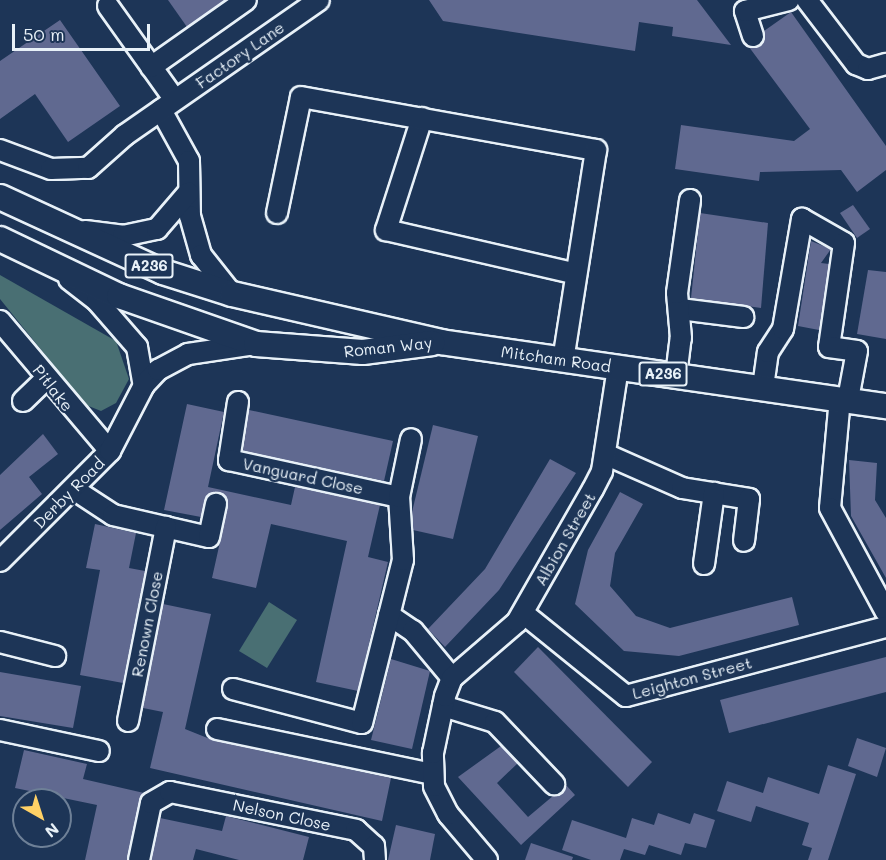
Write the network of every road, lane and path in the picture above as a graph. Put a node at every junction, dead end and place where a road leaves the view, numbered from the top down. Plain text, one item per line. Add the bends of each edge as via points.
1 (246, 0) edge
2 (319, 0) edge
3 (789, 0) edge
4 (807, 0) edge
5 (108, 6) dead end
6 (753, 36) dead end
7 (886, 64) edge
8 (151, 67) junction
9 (168, 105) junction
10 (422, 118) junction
11 (0, 150) edge
12 (188, 193) junction
13 (0, 197) edge
14 (690, 201) dead end
15 (277, 213) dead end
16 (70, 229) junction
17 (0, 239) edge
18 (55, 269) junction
19 (576, 274) junction
20 (232, 294) junction
21 (680, 309) junction
22 (743, 317) dead end
23 (0, 321) edge
24 (441, 342) junction
25 (256, 344) junction
26 (563, 360) junction
27 (618, 368) junction
28 (676, 376) junction
29 (46, 379) junction
30 (144, 385) junction
31 (763, 387) junction
32 (844, 399) junction
33 (23, 401) dead end
34 (238, 402) dead end
35 (886, 406) edge
36 (411, 439) dead end
37 (110, 451) junction
38 (605, 454) junction
39 (75, 490) junction
40 (714, 493) junction
41 (399, 497) junction
42 (216, 504) dead end
43 (166, 528) junction
44 (744, 541) dead end
45 (0, 561) edge
46 (704, 564) dead end
47 (886, 612) edge
48 (523, 613) junction
49 (389, 615) junction
50 (886, 627) edge
51 (0, 642) edge
52 (55, 656) dead end
53 (452, 678) junction
54 (233, 689) dead end
55 (443, 706) junction
56 (128, 722) dead end
57 (217, 729) dead end
58 (0, 730) edge
59 (99, 751) dead end
60 (432, 774) junction
61 (554, 784) dead end
62 (140, 860) edge
63 (375, 860) edge
64 (487, 860) edge

1 - 8 street
2 - 9 street, Factory Lane
3 - 6 street via 745,11
4 - 7 street via 861,69
5 - 8 street
8 - 9 street
9 - 11 street, Factory Lane via 77,171 51,169
9 - 12 street via 189,161
10 - 15 street via 301,97
10 - 19 street via 596,150
10 - 19 street via 386,231
12 - 16 street via 170,220 143,234
12 - 20 street via 201,255
13 - 16 main road, Roman Way / A236
14 - 21 street via 677,293
16 - 20 main road, Roman Way / A236 via 163,272
17 - 18 main road, Roman Way / A236
18 - 25 main road, Roman Way / A236
18 - 30 street via 119,323 137,347
19 - 26 street
20 - 24 main road, Roman Way / A236
21 - 22 street
21 - 28 street
23 - 29 street, Pitlake
24 - 25 main road, Roman Way / A236 via 363,352
24 - 26 main road, Mitcham Road / A236
25 - 30 street, Derby Road via 188,354
26 - 27 main road, Mitcham Road / A236
27 - 28 main road, Mitcham Road / A236
27 - 38 street, Albion Street
28 - 31 main road, Mitcham Road / A236
29 - 33 street
29 - 37 street, Pitlake
30 - 37 street, Derby Road
31 - 32 main road, Mitcham Road / A236
31 - 32 street via 768,352 783,329 802,219 844,243 829,346 857,351
32 - 35 main road, Mitcham Road / A236
32 - 47 street via 830,508
34 - 41 street, Vanguard Close via 229,460
36 - 41 street
37 - 39 street, Derby Road
38 - 40 street via 682,488
38 - 48 street, Albion Street via 593,489
39 - 43 street via 96,509
39 - 45 street, Derby Road
40 - 44 street via 749,499
40 - 46 street
41 - 49 street via 403,560
42 - 43 street via 209,537
43 - 56 street, Renown Close
48 - 50 street, Leighton Street via 626,696
48 - 53 street, Albion Street
49 - 53 street via 413,631
49 - 54 street via 362,723
51 - 52 street
53 - 55 street
55 - 60 street
55 - 61 street via 495,722
57 - 60 street
58 - 59 street
60 - 64 street via 448,814
62 - 63 street, Nelson Close via 151,803 170,792 356,830 370,840

